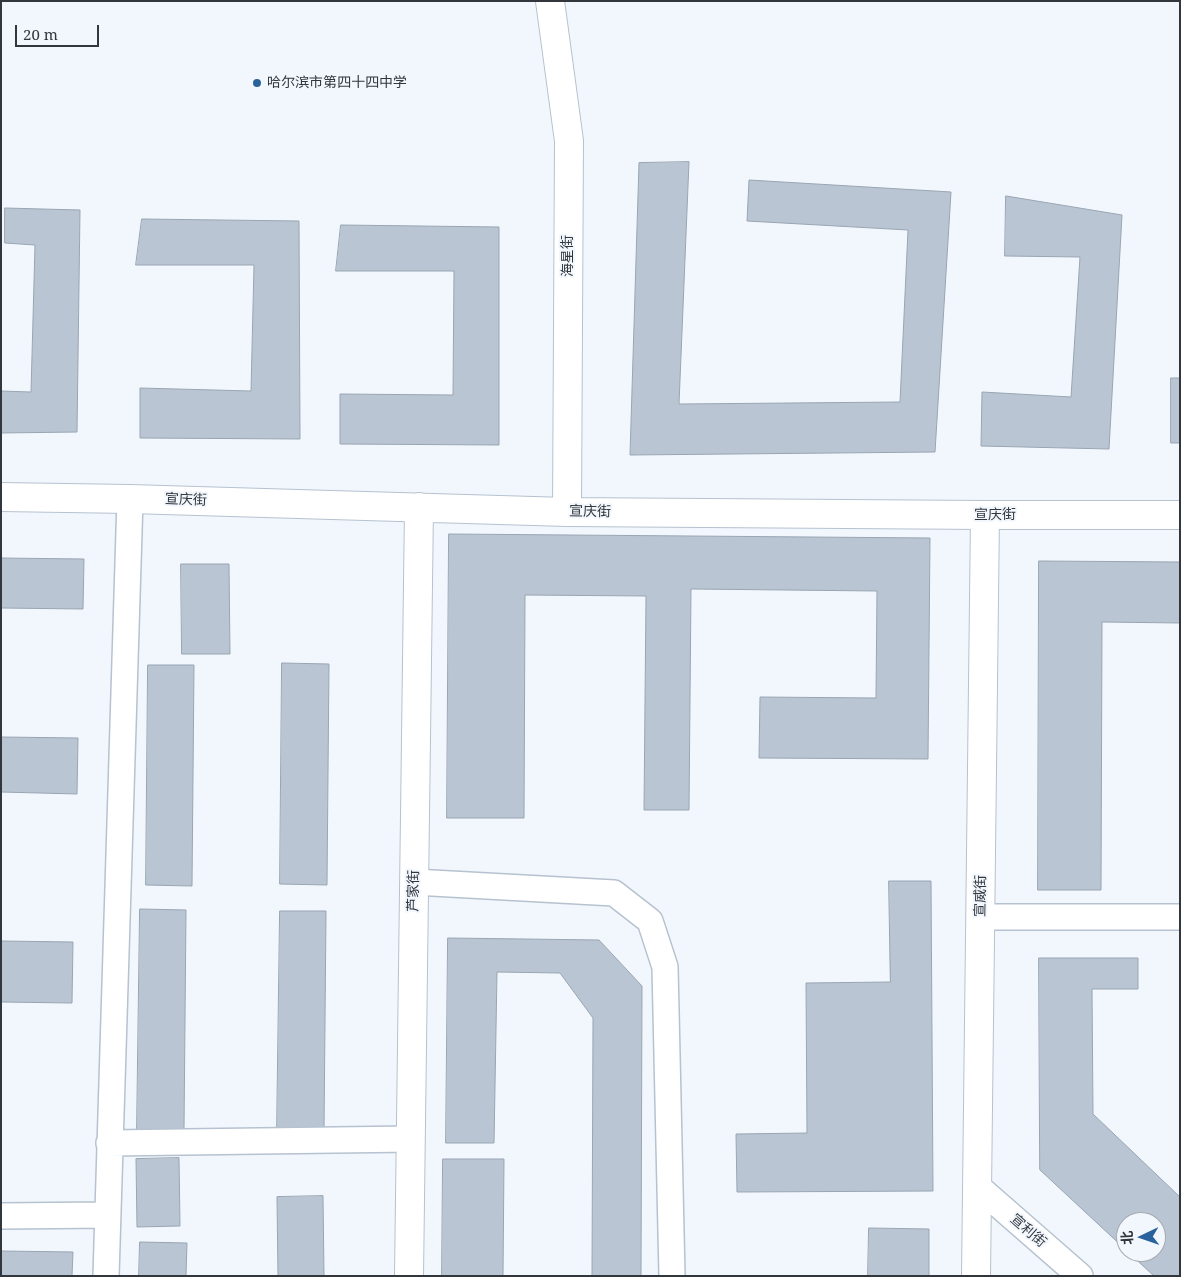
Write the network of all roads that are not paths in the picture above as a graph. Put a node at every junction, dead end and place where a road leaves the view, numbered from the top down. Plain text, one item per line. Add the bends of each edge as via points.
1 (550, 1) edge
2 (1, 497) edge
3 (130, 498) junction
4 (419, 507) junction
5 (567, 512) junction
6 (985, 515) junction
7 (1180, 515) edge
8 (414, 882) junction
9 (980, 917) junction
10 (1180, 918) edge
11 (411, 1139) junction
12 (109, 1143) junction
13 (977, 1186) junction
14 (107, 1214) junction
15 (1, 1216) edge
16 (106, 1276) edge
17 (409, 1276) edge
18 (672, 1276) edge
19 (976, 1276) edge
20 (1080, 1276) edge

1 - 5 street, 海星街 via 569,141
2 - 3 street, 宣庆街
3 - 4 street, 宣庆街
3 - 12 street
4 - 5 street, 宣庆街
4 - 8 street, 芦家街
5 - 6 street, 宣庆街
6 - 7 street, 宣庆街
6 - 9 street, 宣威街
8 - 11 street, 芦家街
8 - 18 street via 614,893 650,921 666,967
9 - 10 street
9 - 13 street, 宣威街
11 - 12 street
11 - 17 street, 芦家街
12 - 14 street
13 - 19 street, 宣威街
13 - 20 street, 宣利街
14 - 15 street
14 - 16 street

